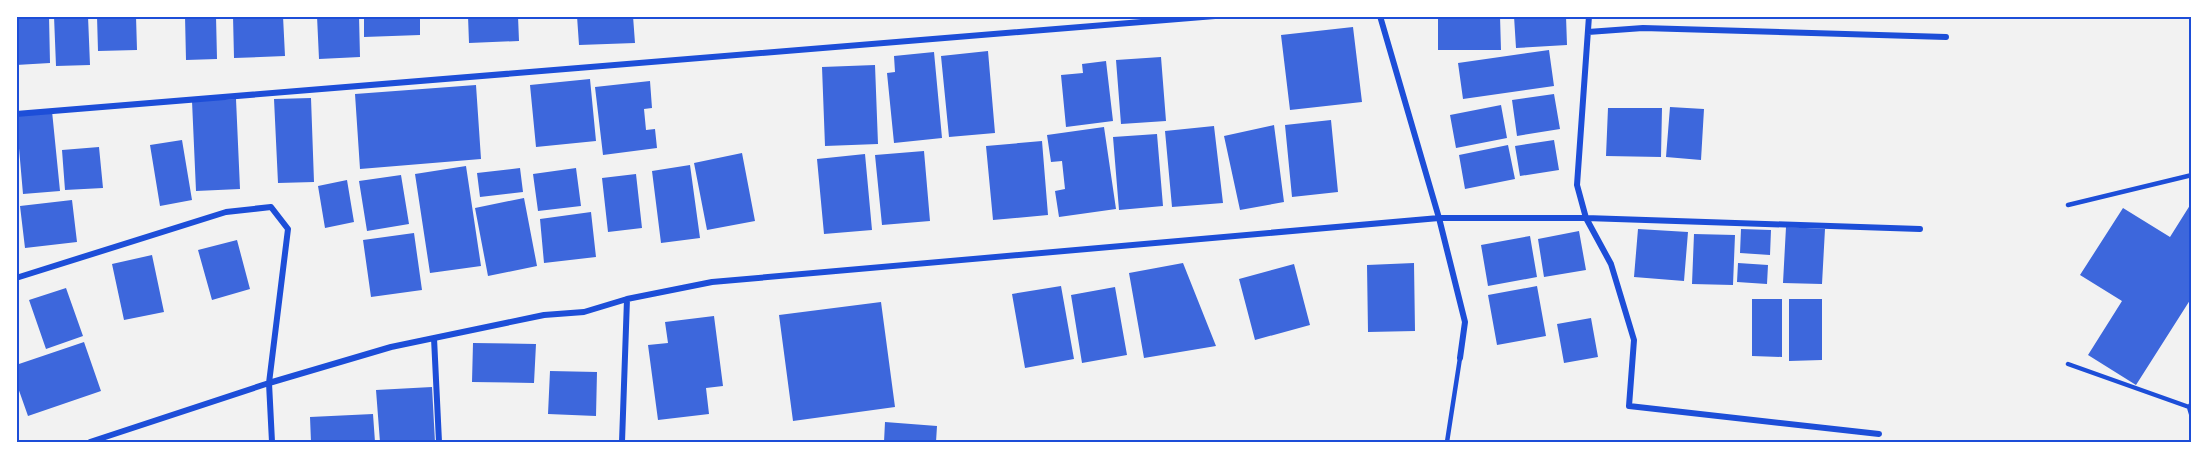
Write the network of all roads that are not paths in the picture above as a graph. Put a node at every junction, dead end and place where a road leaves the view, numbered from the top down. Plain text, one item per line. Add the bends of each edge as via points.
1 (1215, 16) edge
2 (1380, 16) edge
3 (1589, 16) edge
4 (1588, 32) junction
5 (1946, 37) dead end
6 (16, 114) edge
7 (2192, 175) edge
8 (2068, 205) dead end
9 (1439, 218) junction
10 (1586, 218) junction
11 (1920, 229) dead end
12 (16, 278) edge
13 (627, 299) junction
14 (434, 338) junction
15 (1460, 358) joint
16 (2068, 364) dead end
17 (269, 383) junction
18 (2190, 405) edge
19 (2192, 417) edge
20 (1879, 434) dead end
21 (90, 442) edge
22 (272, 442) edge
23 (439, 442) edge
24 (622, 442) edge
25 (1447, 442) edge

1 - 6 street
2 - 9 street
3 - 4 street
4 - 5 street via 1643,28
4 - 10 street via 1577,185
7 - 8 lane
9 - 10 street
9 - 13 street via 712,282
9 - 15 street via 1465,322
10 - 11 street
10 - 20 street via 1611,264 1634,340 1629,406
12 - 17 street via 226,212 271,207 288,228
13 - 14 street via 584,312 544,315
13 - 24 street
14 - 17 street
14 - 23 street
15 - 25 lane
16 - 18 lane
17 - 21 street
17 - 22 street
18 - 19 lane

